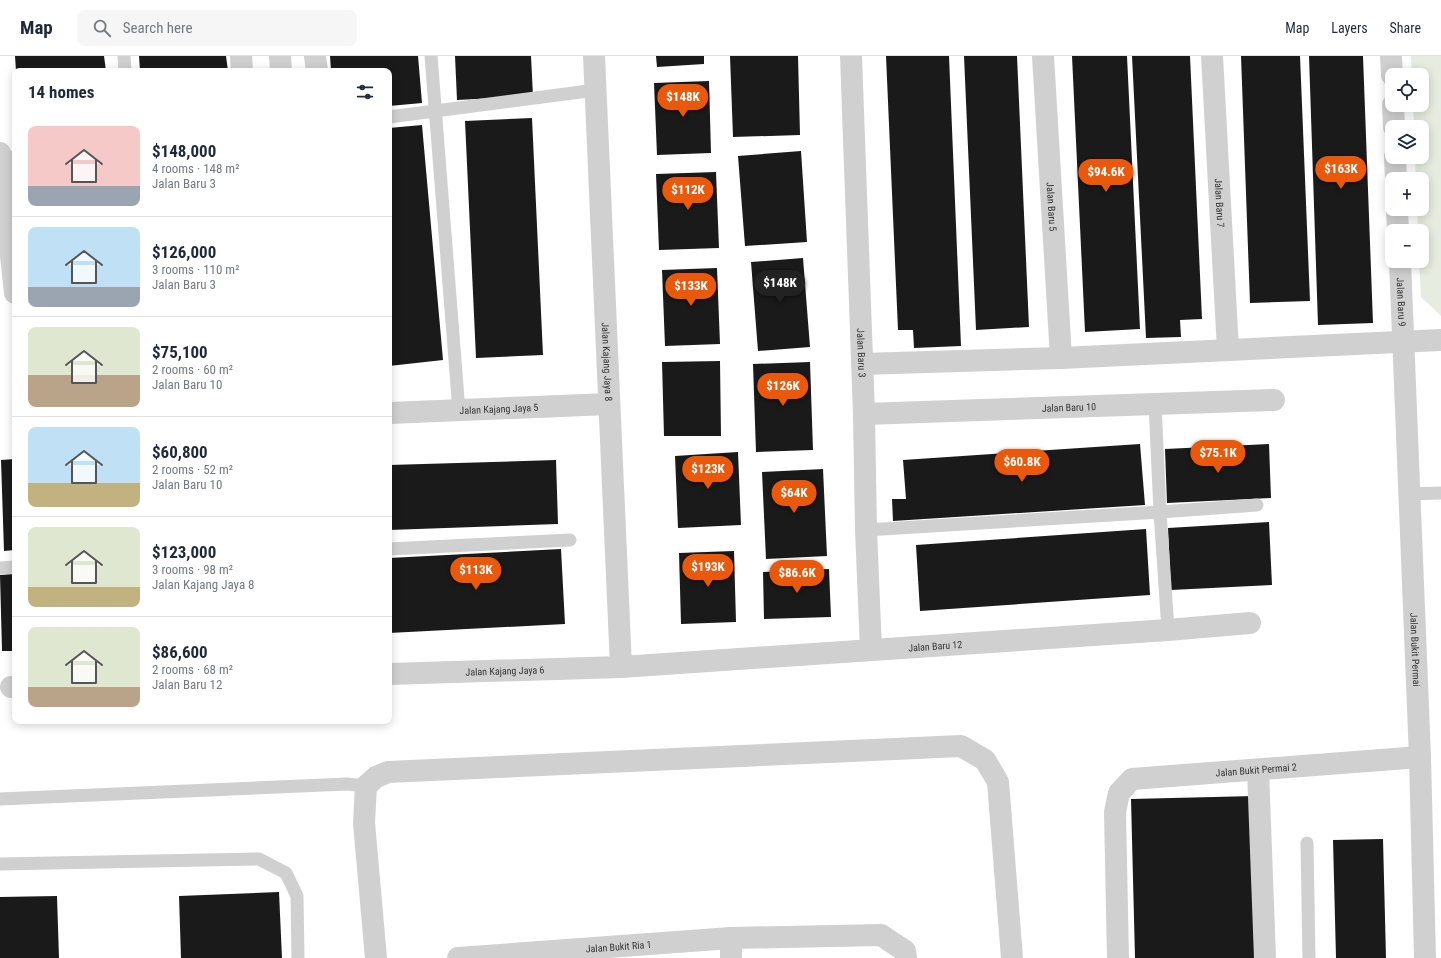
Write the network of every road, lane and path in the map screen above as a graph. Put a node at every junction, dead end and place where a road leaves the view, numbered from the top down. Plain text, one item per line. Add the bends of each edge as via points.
1 (124, 56) edge
2 (241, 56) edge
3 (280, 56) edge
4 (315, 56) edge
5 (431, 56) edge
6 (594, 56) edge
7 (850, 56) edge
8 (1043, 56) edge
9 (1212, 56) edge
10 (1392, 56) edge
11 (126, 68) edge
12 (242, 68) edge
13 (281, 68) edge
14 (317, 68) edge
15 (1392, 68) edge
16 (596, 90) junction
17 (435, 111) junction
18 (392, 117) edge
19 (5, 156) edge
20 (12, 252) edge
21 (1400, 268) edge
22 (1441, 340) edge
23 (1403, 342) junction
24 (1228, 350) junction
25 (1060, 358) junction
26 (862, 364) junction
27 (1274, 400) dead end
28 (609, 404) junction
29 (1155, 404) junction
30 (458, 411) junction
31 (392, 413) edge
32 (864, 414) junction
33 (1441, 493) edge
34 (1410, 494) junction
35 (1257, 505) dead end
36 (1160, 512) junction
37 (866, 530) junction
38 (570, 540) dead end
39 (392, 549) edge
40 (12, 567) edge
41 (0, 568) edge
42 (1250, 623) dead end
43 (1168, 630) junction
44 (871, 650) junction
45 (620, 667) junction
46 (392, 674) edge
47 (1420, 758) junction
48 (1258, 770) junction
49 (366, 786) junction
50 (0, 799) edge
51 (1307, 843) dead end
52 (0, 864) edge
53 (731, 948) edge
54 (571, 954) edge
55 (298, 958) edge
56 (376, 958) edge
57 (458, 958) edge
58 (906, 958) edge
59 (1012, 958) edge
60 (1118, 958) edge
61 (1265, 958) edge
62 (1310, 958) edge
63 (1425, 958) edge

1 - 11 lane
2 - 12 street
3 - 13 street
4 - 14 street
5 - 17 lane
6 - 16 street, Jalan Kajang Jaya 8
7 - 26 street, Jalan Baru 3
8 - 25 street, Jalan Baru 5
9 - 24 street, Jalan Baru 7
10 - 15 street
16 - 17 lane
16 - 28 street, Jalan Kajang Jaya 8
17 - 18 lane
17 - 30 lane
19 - 20 street
21 - 23 street, Jalan Baru 9
22 - 23 street
23 - 24 street
23 - 34 street, Jalan Bukit Permai
24 - 25 street
25 - 26 street
26 - 32 street, Jalan Baru 3
27 - 29 street, Jalan Baru 10
28 - 30 street, Jalan Kajang Jaya 5
28 - 45 street, Jalan Kajang Jaya 8
29 - 32 street, Jalan Baru 10
29 - 36 lane
30 - 31 street, Jalan Kajang Jaya 5
32 - 37 street, Jalan Baru 3
33 - 34 lane
34 - 47 street, Jalan Bukit Permai
35 - 36 lane
36 - 37 lane
36 - 43 lane
37 - 44 street, Jalan Baru 3
38 - 39 lane
40 - 41 lane
42 - 43 street, Jalan Baru 12
43 - 44 street, Jalan Baru 12
44 - 45 street, Jalan Baru 12
45 - 46 street, Jalan Kajang Jaya 6
47 - 48 street, Jalan Bukit Permai 2
47 - 63 street, Jalan Bukit Permai
48 - 60 street, Jalan Bukit Permai 2 via 1132,778 1119,793 1115,812
48 - 61 street
49 - 50 lane via 347,784
49 - 56 street via 364,823
49 - 59 street via 376,777 388,772 961,746 985,760 998,782
51 - 62 lane
52 - 55 lane via 259,859 286,873 297,896
53 - 54 street, Jalan Bukit Ria 1
53 - 58 street, Jalan Bukit Ria 1 via 880,935 905,951
54 - 57 street, Jalan Bukit Ria 1

